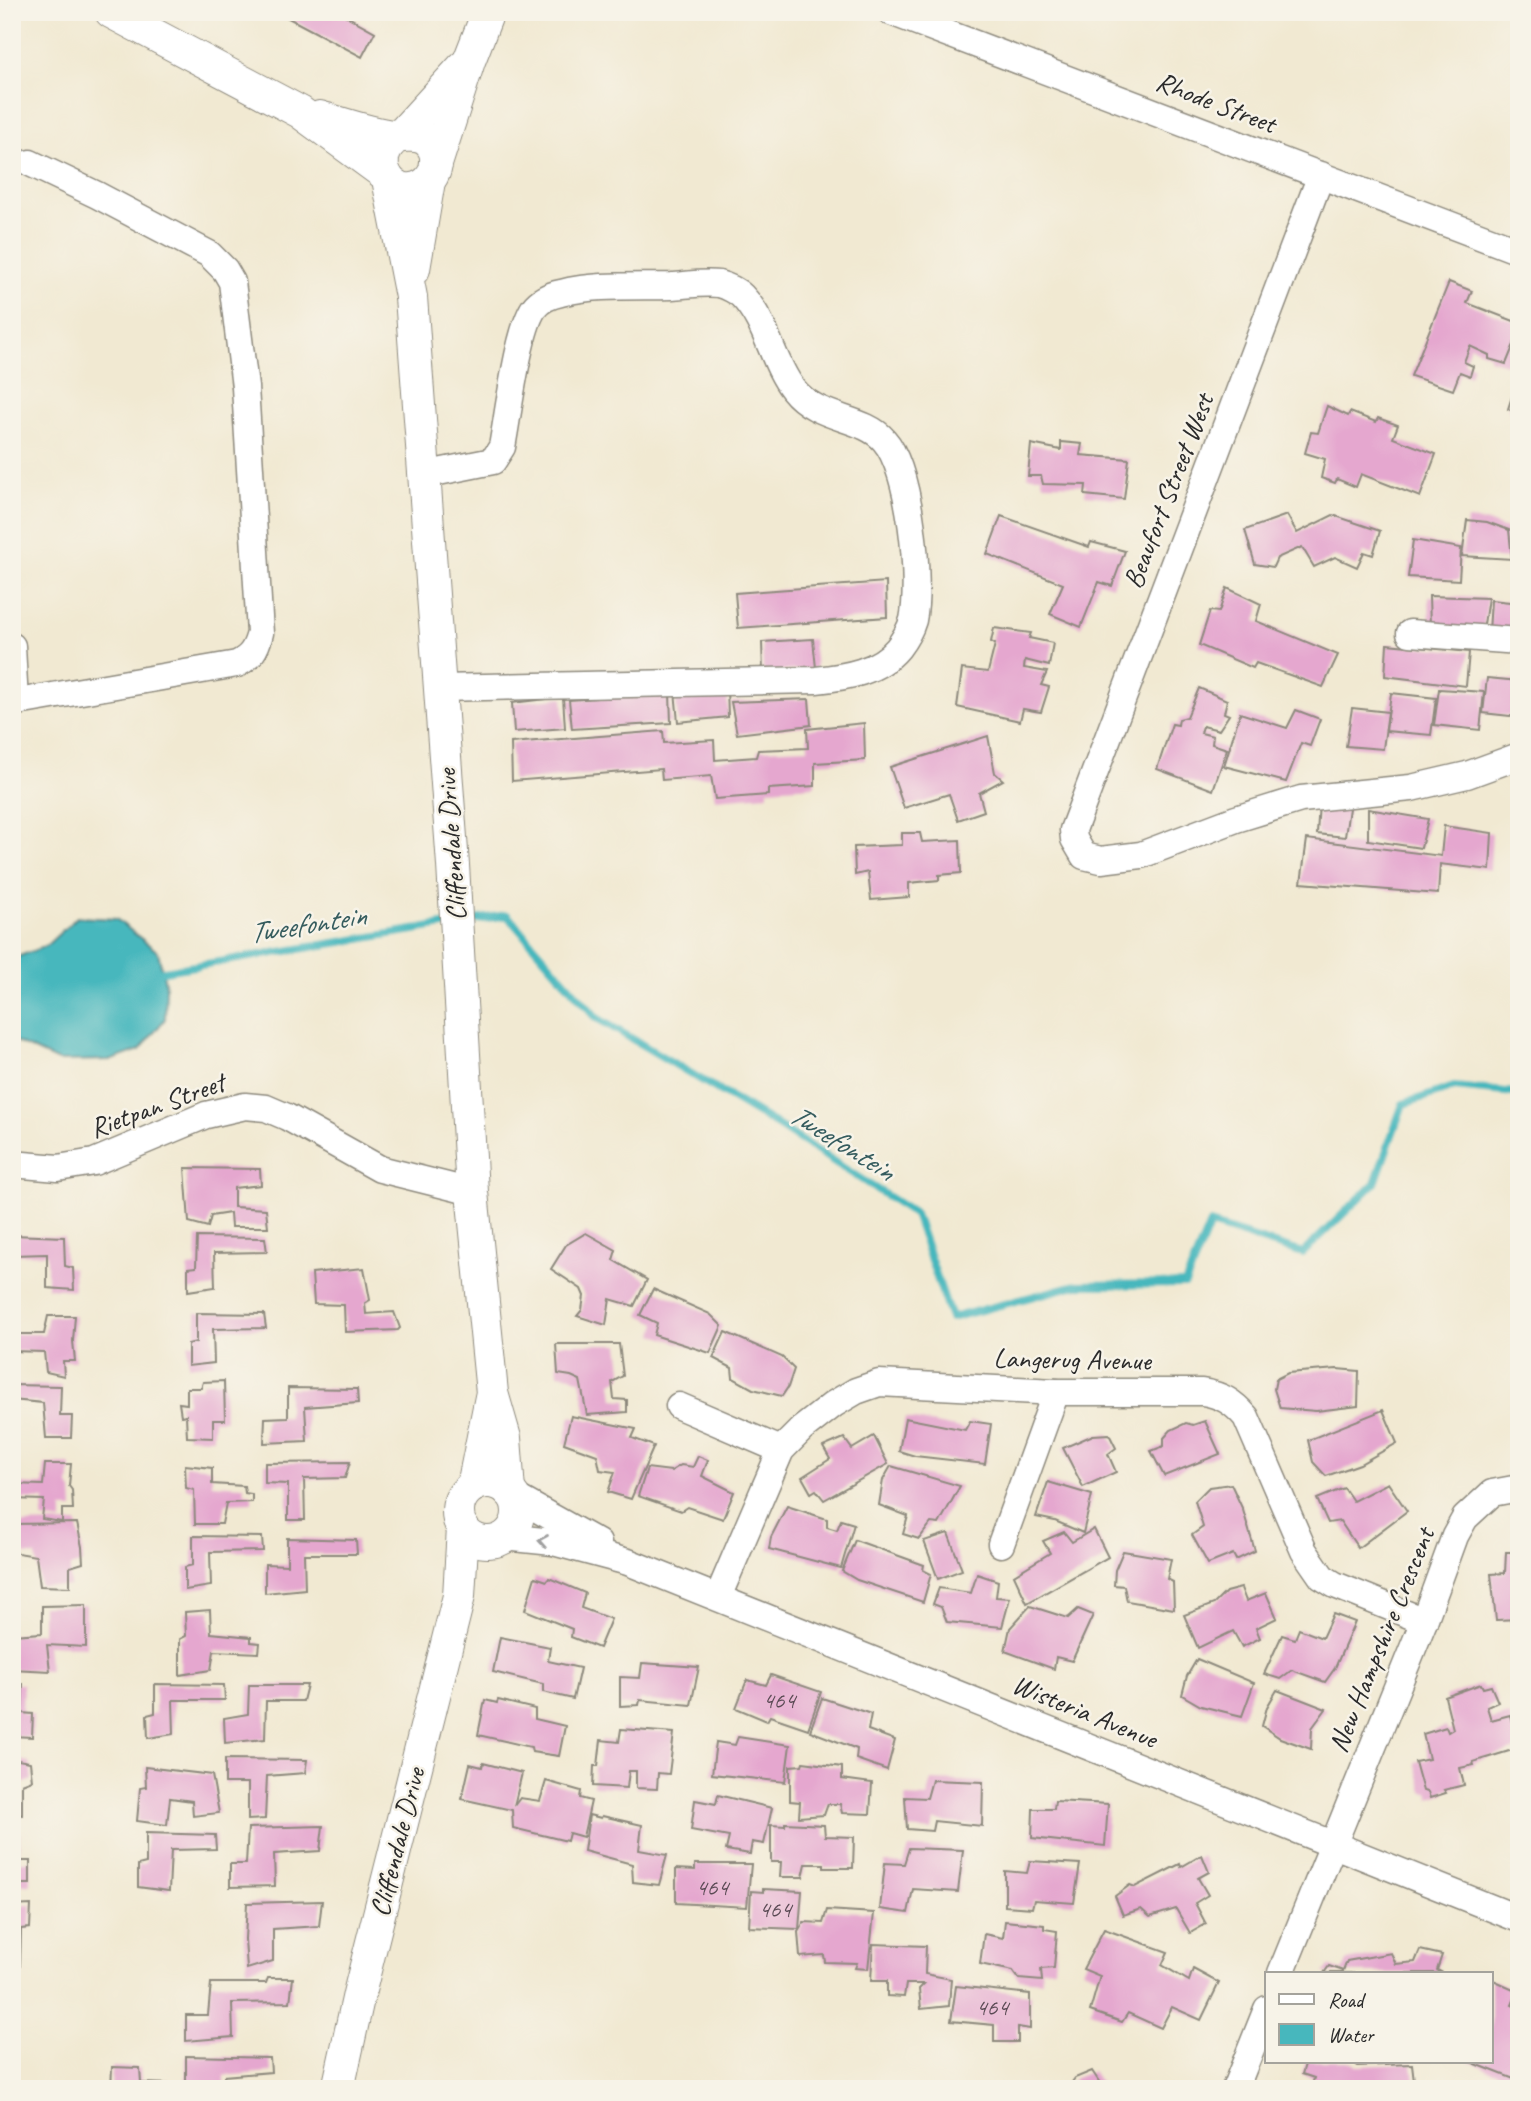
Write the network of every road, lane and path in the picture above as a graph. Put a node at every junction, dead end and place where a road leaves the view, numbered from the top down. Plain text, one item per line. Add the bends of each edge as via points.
1 (111, 12) edge
2 (488, 12) edge
3 (891, 12) edge
4 (947, 22) edge
5 (468, 61) junction
6 (300, 112) junction
7 (399, 137) junction
8 (30, 163) dead end
9 (432, 172) junction
10 (1321, 175) junction
11 (387, 177) junction
12 (1519, 251) edge
13 (411, 297) junction
14 (423, 475) junction
15 (1410, 633) dead end
16 (1519, 641) edge
17 (12, 646) edge
18 (440, 688) junction
19 (14, 703) edge
20 (1519, 756) edge
21 (12, 1164) edge
22 (472, 1192) junction
23 (1056, 1392) junction
24 (492, 1393) junction
25 (679, 1406) dead end
26 (781, 1450) junction
27 (473, 1486) junction
28 (1519, 1488) edge
29 (511, 1494) junction
30 (463, 1528) junction
31 (501, 1538) junction
32 (1001, 1544) dead end
33 (628, 1562) junction
34 (459, 1596) junction
35 (718, 1597) junction
36 (1424, 1620) junction
37 (1333, 1845) junction
38 (1519, 1919) edge
39 (1281, 1972) edge
40 (1265, 2015) edge
41 (338, 2089) edge
42 (1235, 2089) edge

1 - 6 street
2 - 5 street, Cliffendale Drive
3 - 4 street, Rhode Street
4 - 10 street, Rhode Street
5 - 7 street, Cliffendale Drive
5 - 9 street, Cliffendale Drive
6 - 7 street
6 - 11 street
7 - 9 street via 413,134 429,142 435,153
7 - 11 street via 383,154
8 - 19 street via 209,254 232,282 244,387 260,633 249,658 237,664
9 - 11 street via 421,186 408,189
9 - 13 street, Cliffendale Drive
10 - 12 street, Rhode Street
10 - 20 street, Beaufort Street West via 1073,830 1074,839 1084,856 1101,860 1141,855 1301,799 1411,788
11 - 13 street, Cliffendale Drive
13 - 14 street, Cliffendale Drive
14 - 18 street, Cliffendale Drive
14 - 18 street via 499,456 524,330 535,306 546,298 581,289 720,285 742,295 792,388 804,401 885,440 907,494 916,569 913,619 903,640 885,660 845,677
15 - 16 street
17 - 19 street
18 - 22 street, Cliffendale Drive
21 - 22 street, Rietpan Street via 58,1168 84,1164 206,1115 245,1106 288,1117 394,1175
22 - 24 street, Cliffendale Drive
23 - 26 street, Langerug Avenue via 879,1383 834,1404
23 - 32 street
23 - 36 street, Langerug Avenue via 1202,1392 1231,1401 1246,1417 1304,1551 1322,1577
24 - 27 street, Cliffendale Drive
24 - 29 street, Cliffendale Drive via 505,1438
25 - 26 street
26 - 35 street, Langerug Avenue
27 - 29 street via 492,1483
27 - 30 street via 458,1510
28 - 36 street, New Hampshire Crescent via 1492,1493 1465,1518
29 - 31 street via 517,1518
29 - 33 street, Wisteria Avenue
30 - 31 street via 478,1540
30 - 34 street, Cliffendale Drive
33 -> 31 street, Wisteria Avenue via 553,1542
31 - 34 street, Cliffendale Drive
33 - 35 street, Wisteria Avenue
34 - 41 street, Cliffendale Drive
35 - 37 street, Wisteria Avenue
36 - 37 street, New Hampshire Crescent
37 - 38 street, Wisteria Avenue
37 - 39 street, New Hampshire Crescent
40 - 42 street

